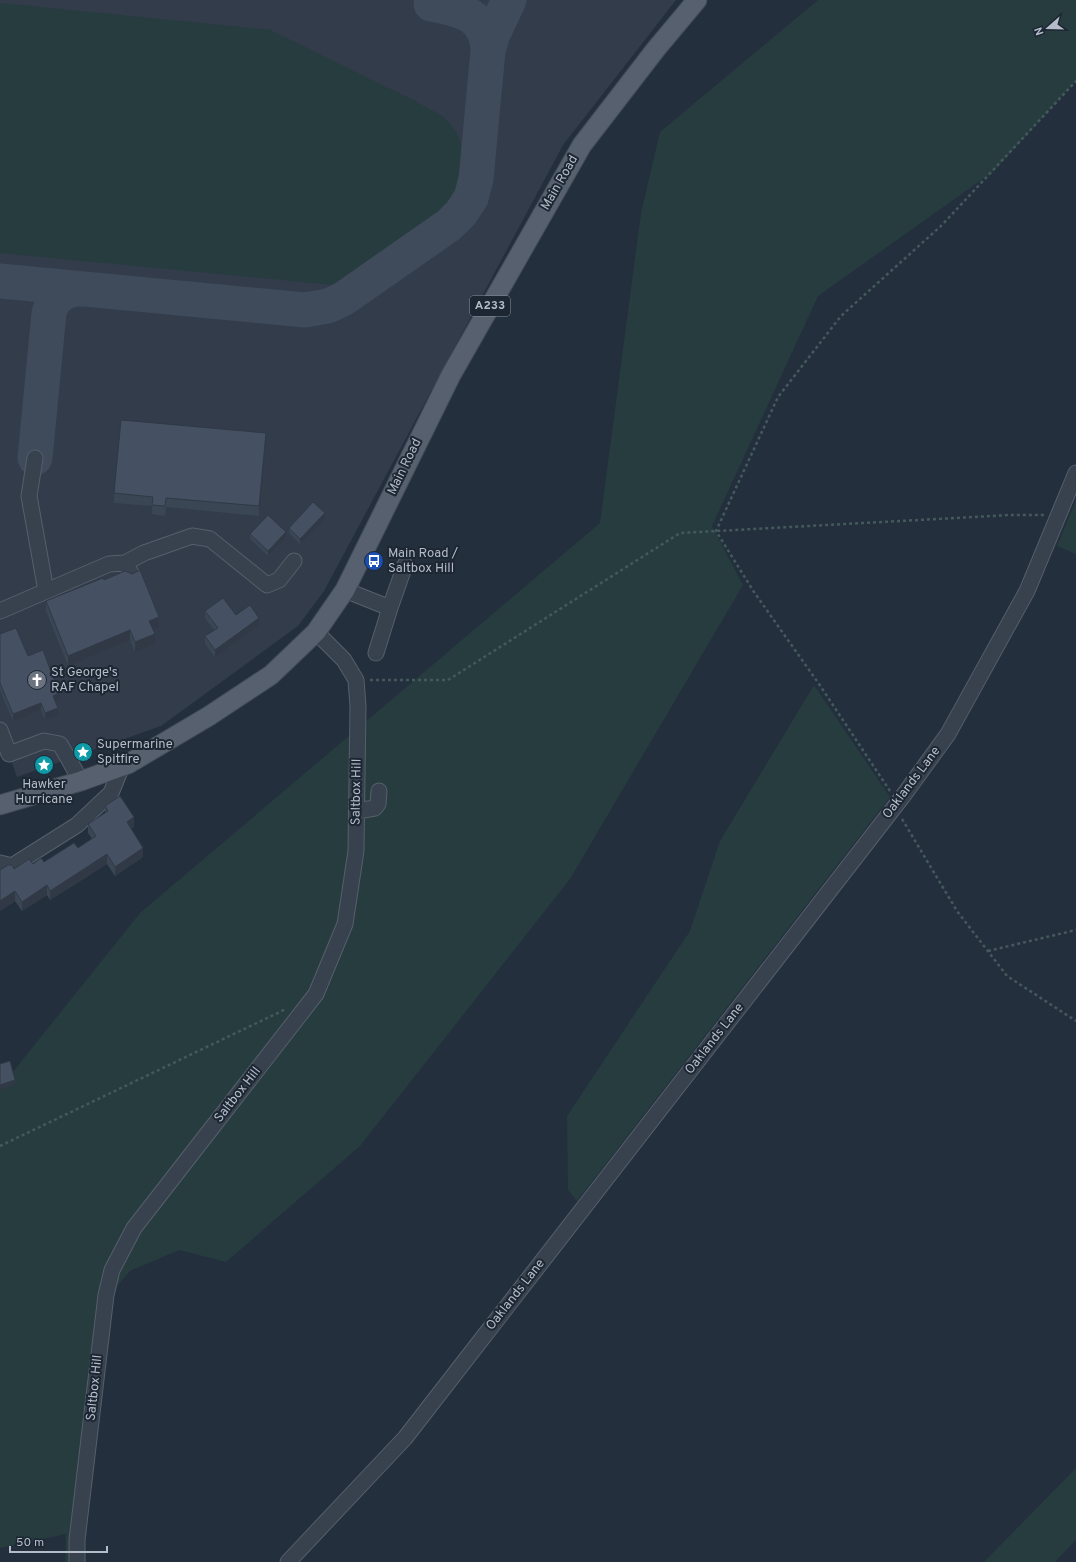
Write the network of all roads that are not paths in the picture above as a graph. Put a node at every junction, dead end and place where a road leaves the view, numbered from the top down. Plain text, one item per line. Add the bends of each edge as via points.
1 (697, 0) edge
2 (35, 458) dead end
3 (1076, 473) edge
4 (294, 561) dead end
5 (405, 565) dead end
6 (345, 590) junction
7 (46, 591) junction
8 (390, 608) junction
9 (0, 611) edge
10 (316, 632) junction
11 (376, 653) dead end
12 (0, 730) edge
13 (5, 756) edge
14 (122, 766) junction
15 (81, 781) junction
16 (379, 791) dead end
17 (0, 805) edge
18 (357, 811) junction
19 (0, 863) edge
20 (77, 1562) edge
21 (288, 1562) edge

1 - 6 main road, Main Road / A233 via 582,145 451,375
2 - 7 street via 29,496
3 - 21 street, Oaklands Lane via 1026,591 952,727 898,803 405,1438
4 - 7 street via 279,580 267,585 210,539 192,536 144,553 128,569 109,564
5 - 8 street
6 - 8 street
6 - 10 main road, Main Road / A233
7 - 9 street
8 - 11 street
10 - 14 main road, Main Road / A233 via 272,675 209,716
10 - 18 street, Saltbox Hill via 344,660 356,680
12 - 13 street
13 - 15 street via 44,742 60,744
14 - 15 main road, Main Road / A233
14 - 19 street via 111,793 78,825 12,866
15 - 17 main road, Main Road / A233
16 - 18 street via 376,808
18 - 20 street, Saltbox Hill via 356,851 345,924 316,994 134,1228 112,1270 102,1319

